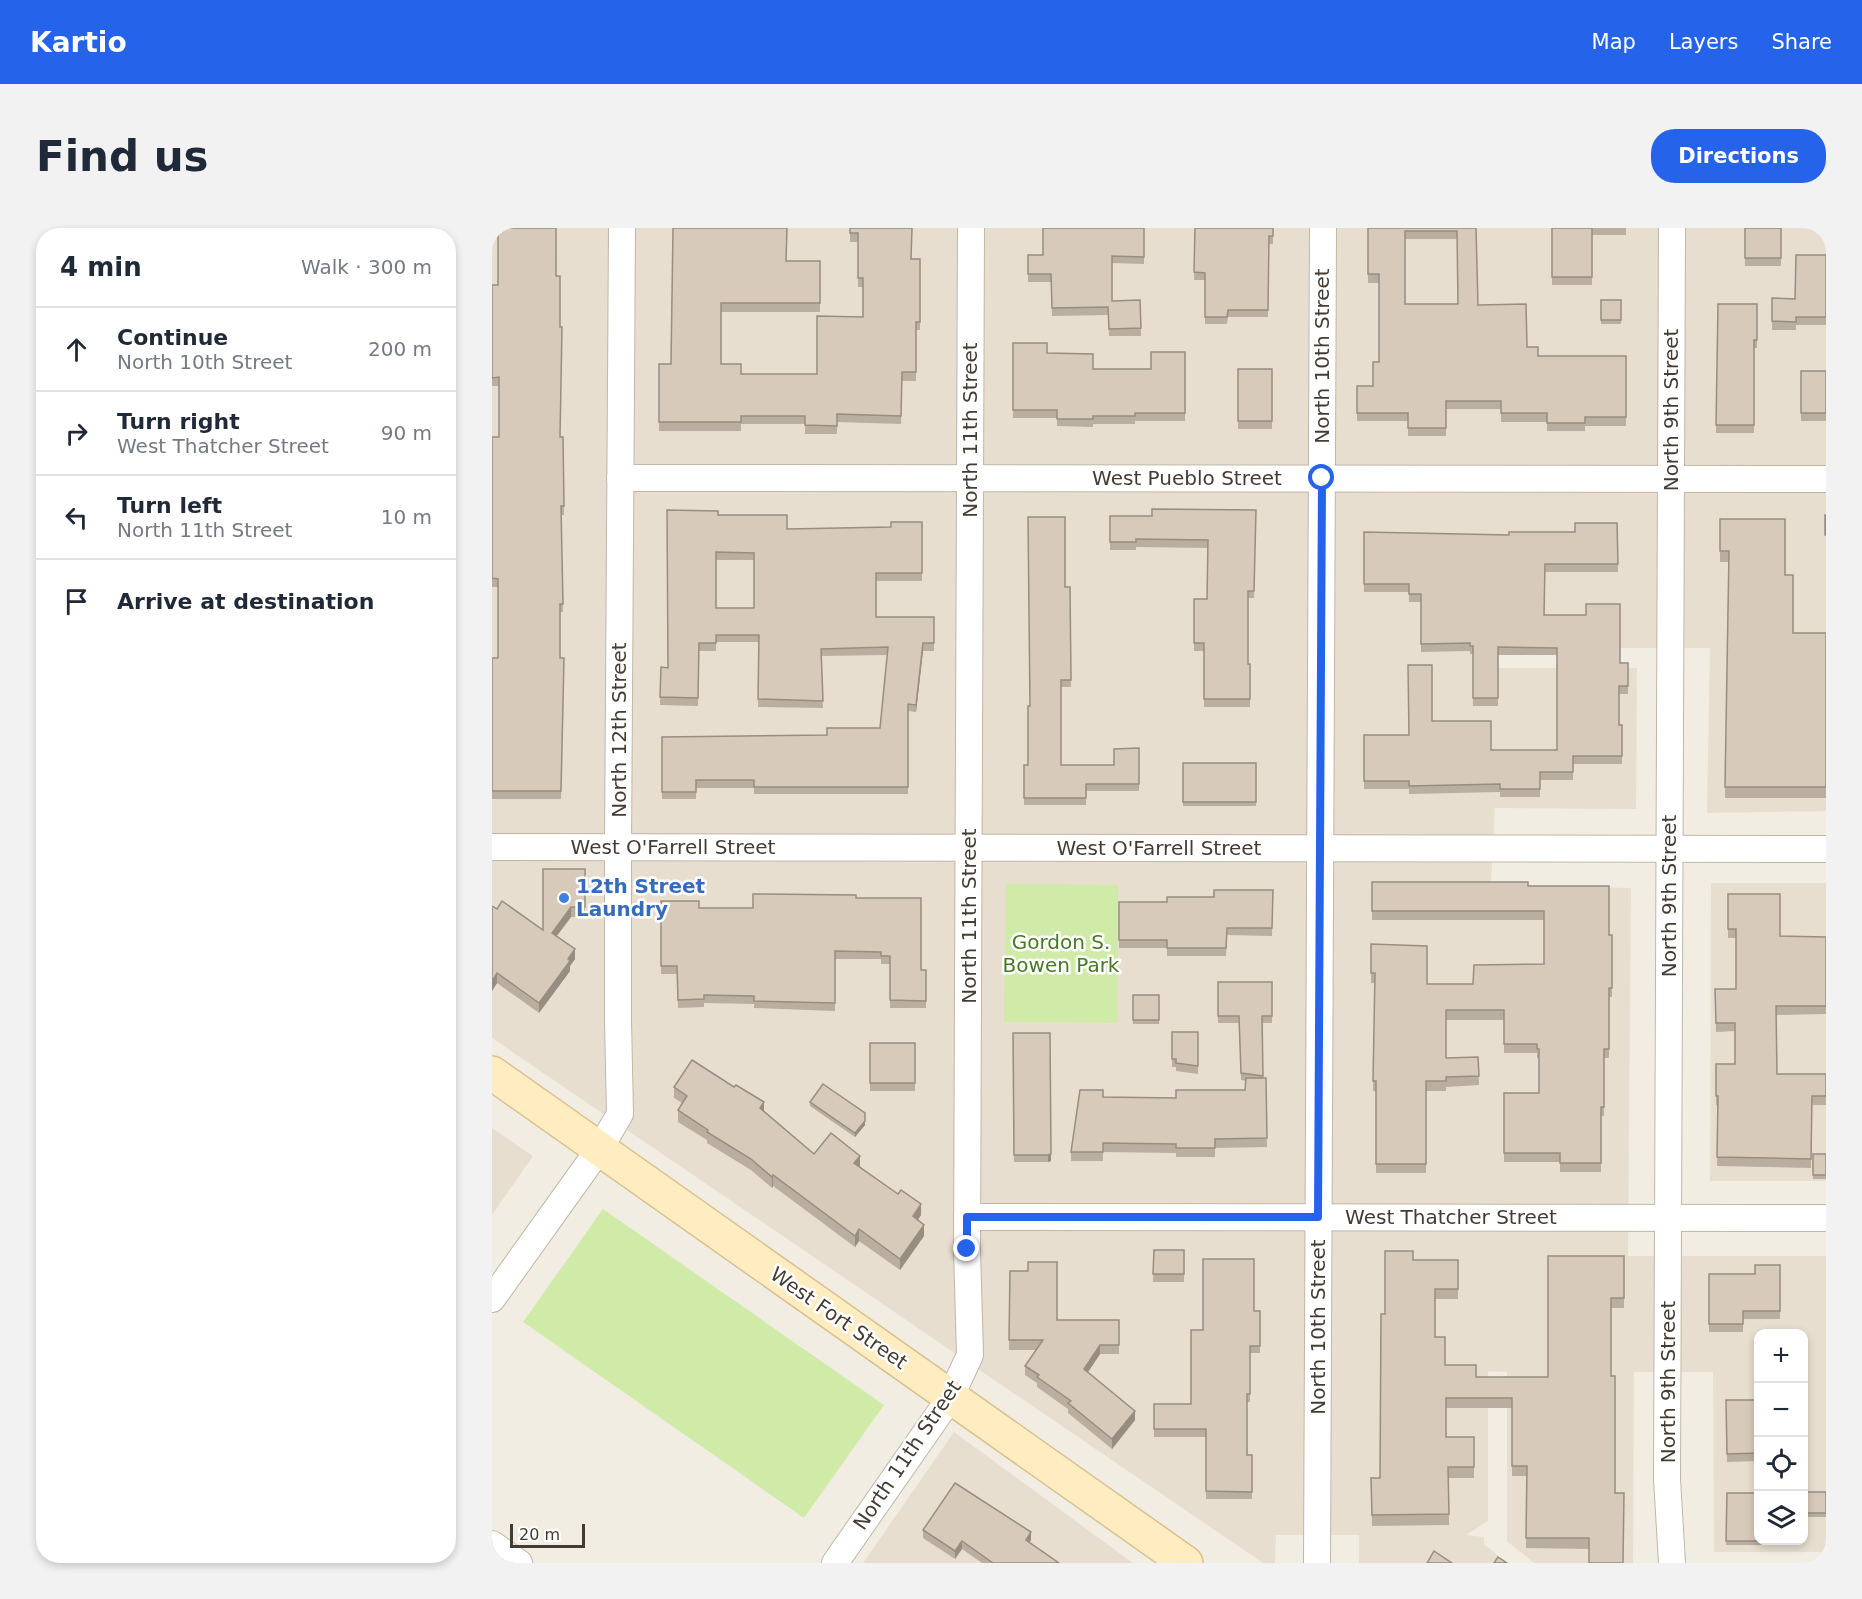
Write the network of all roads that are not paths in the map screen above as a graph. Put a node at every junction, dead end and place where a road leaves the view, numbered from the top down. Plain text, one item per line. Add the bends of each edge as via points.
1 (622, 228) edge
2 (971, 228) edge
3 (1323, 228) edge
4 (1672, 228) edge
5 (620, 478) junction
6 (970, 478) junction
7 (1322, 478) junction
8 (1671, 478) junction
9 (1826, 478) edge
10 (492, 847) edge
11 (618, 847) junction
12 (969, 847) junction
13 (1319, 848) junction
14 (1669, 849) junction
15 (1826, 849) edge
16 (492, 1073) edge
17 (600, 1148) junction
18 (967, 1217) junction
19 (1318, 1217) junction
20 (1668, 1217) junction
21 (1826, 1218) edge
22 (492, 1299) edge
23 (950, 1398) junction
24 (492, 1544) edge
25 (519, 1563) edge
26 (835, 1563) edge
27 (1186, 1563) edge
28 (1317, 1563) edge
29 (1672, 1563) edge

1 - 5 street, North 12th Street
2 - 6 street, North 11th Street
3 - 7 street, North 10th Street
4 - 8 street, North 9th Street
5 - 6 street, West Pueblo Street
5 - 11 street, North 12th Street
6 - 7 street, West Pueblo Street
6 - 12 street, North 11th Street
7 - 8 street, West Pueblo Street
7 - 13 street, North 10th Street
8 - 9 street, West Pueblo Street
8 - 14 street, North 9th Street
10 - 11 street, West O'Farrell Street
11 - 12 street, West O'Farrell Street
11 - 17 street, North 12th Street via 620,1114
12 - 13 street, West O'Farrell Street
12 - 18 street, North 11th Street
13 - 14 street, West O'Farrell Street
13 - 19 street, North 10th Street
14 - 15 street, West O'Farrell Street
14 - 20 street, North 9th Street
16 - 17 street, West Fort Street
17 - 22 street, North 12th Street
17 - 23 street, West Fort Street
18 - 19 street, West Thatcher Street
18 - 23 street, North 11th Street via 970,1355
19 - 20 street, West Thatcher Street
19 - 28 street, North 10th Street
20 - 21 street, West Thatcher Street
20 - 29 street, North 9th Street via 1667,1479
23 - 26 street, North 11th Street
23 - 27 street, West Fort Street
24 - 25 street

